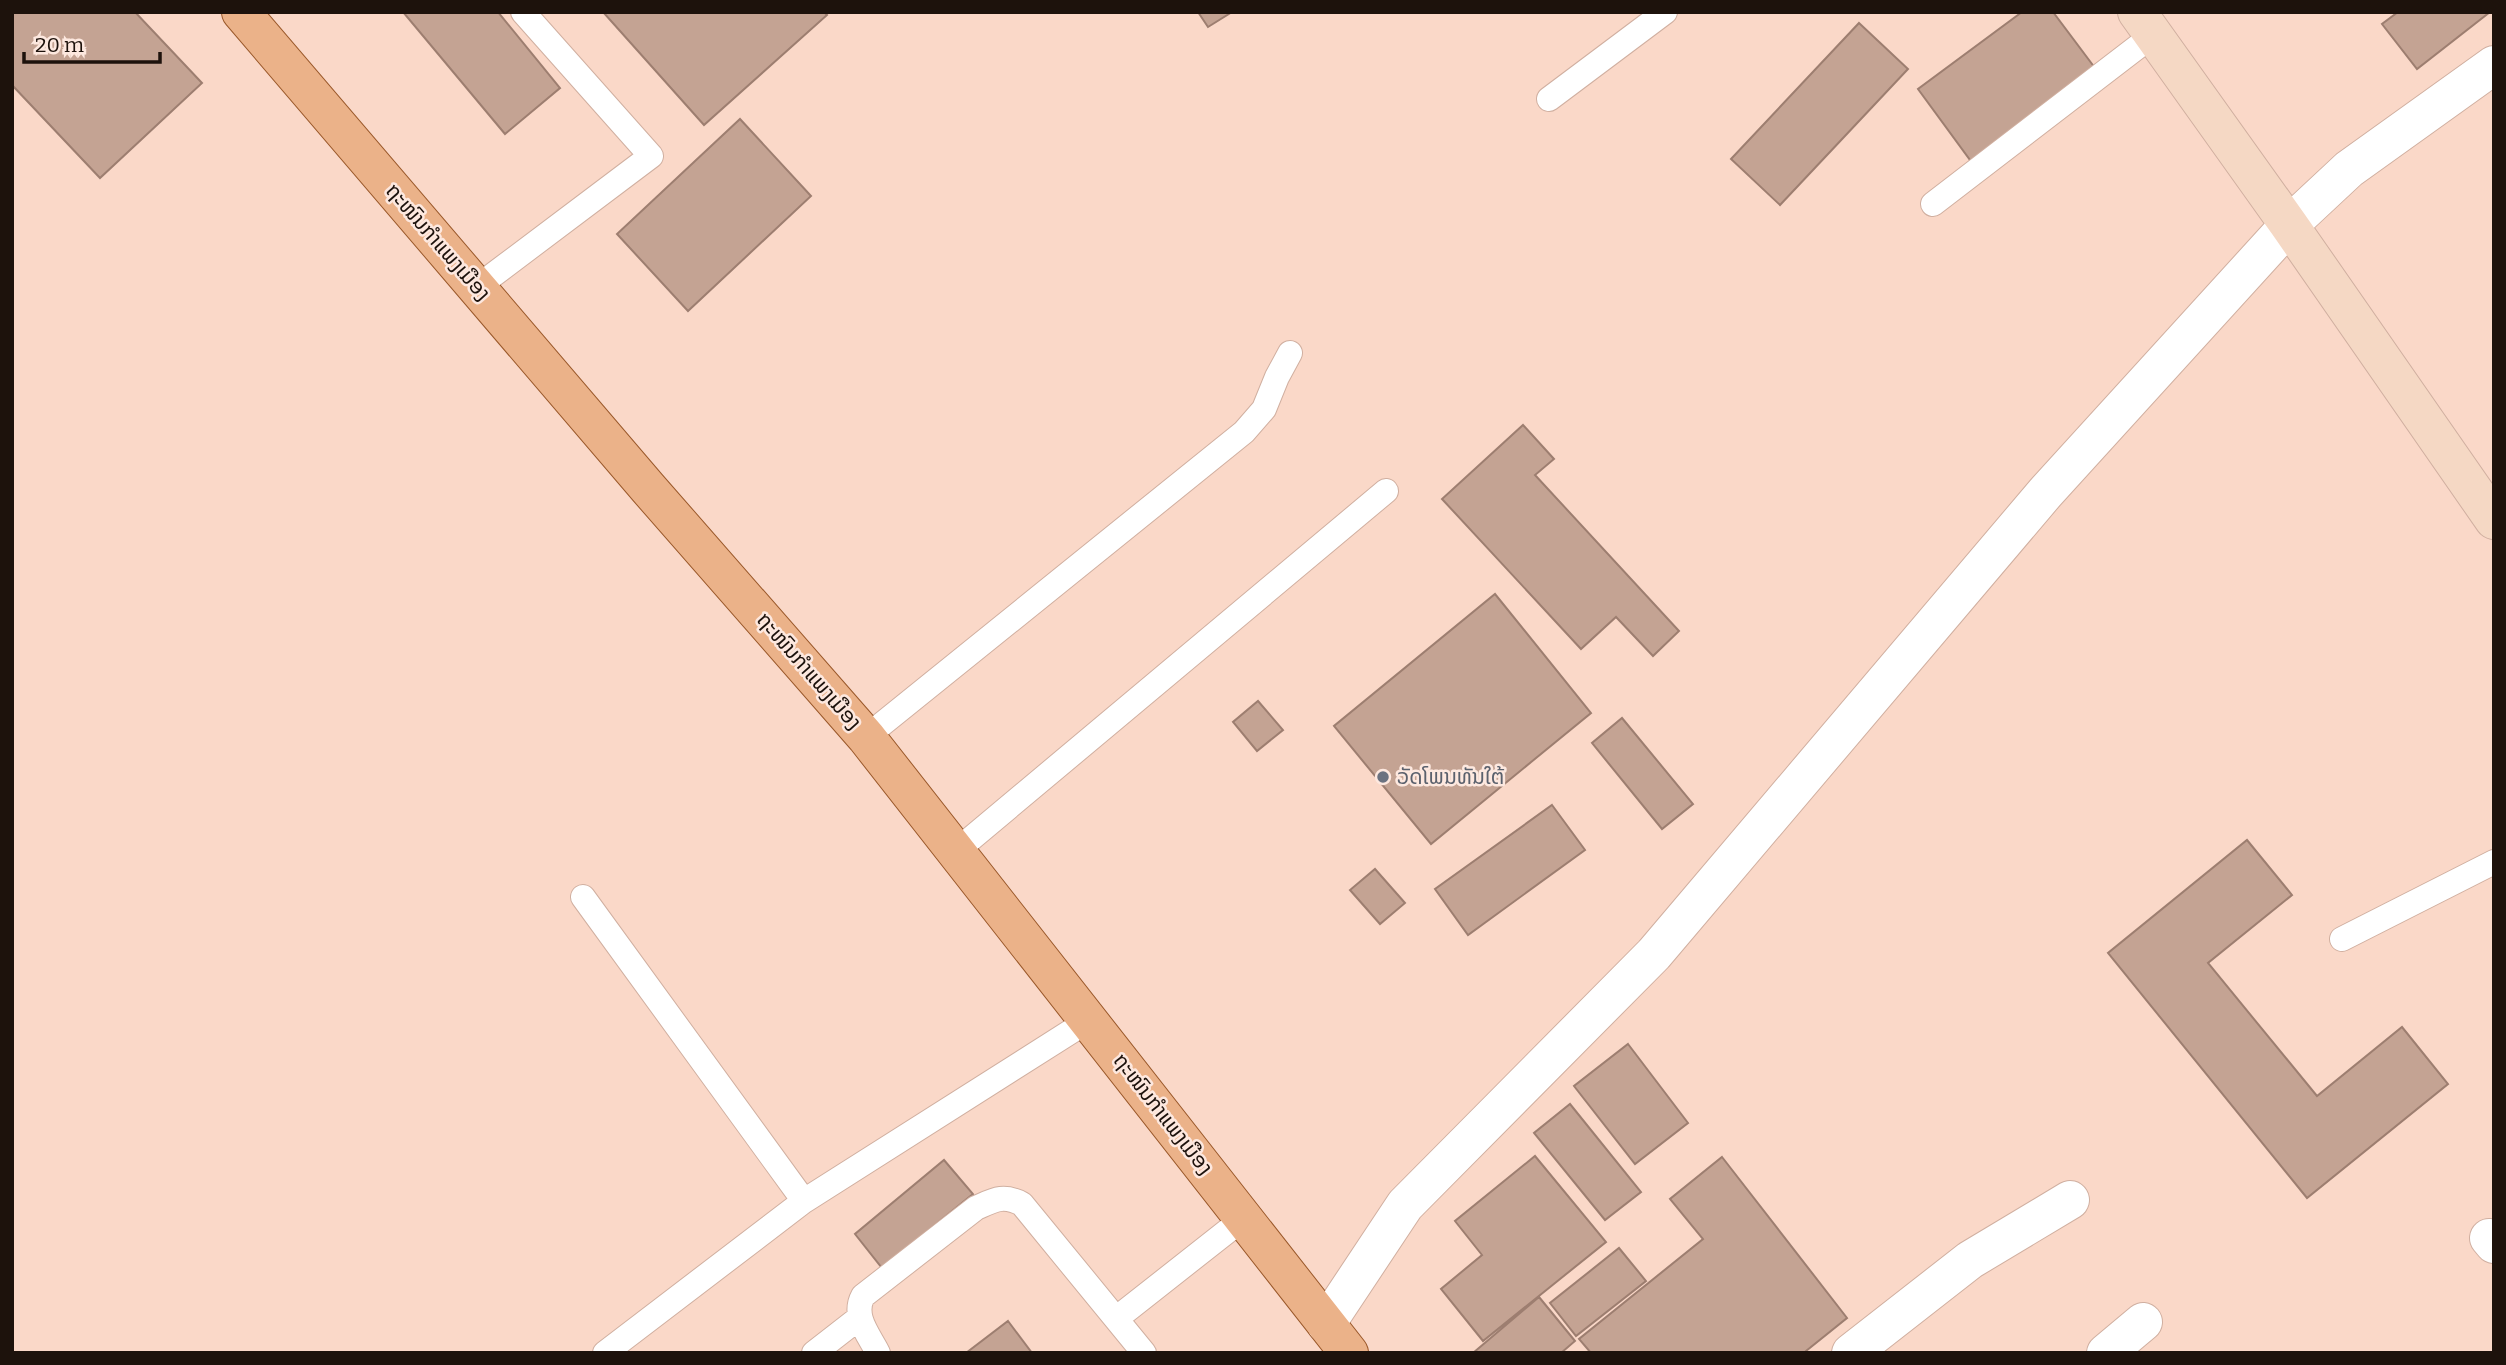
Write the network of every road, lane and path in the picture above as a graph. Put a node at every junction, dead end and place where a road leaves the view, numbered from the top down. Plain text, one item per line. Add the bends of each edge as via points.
1 (241, 12) edge
2 (523, 12) edge
3 (1665, 12) edge
4 (2145, 24) edge
5 (2494, 65) edge
6 (1549, 99) dead end
7 (1933, 204) dead end
8 (2289, 225) junction
9 (477, 287) junction
10 (1290, 353) dead end
11 (1385, 491) dead end
12 (2494, 520) edge
13 (866, 737) junction
14 (955, 852) junction
15 (2494, 862) edge
16 (583, 897) dead end
17 (2343, 939) dead end
18 (1089, 1020) junction
19 (2070, 1199) dead end
20 (804, 1201) junction
21 (1244, 1218) junction
22 (859, 1318) junction
23 (1117, 1318) junction
24 (2143, 1322) dead end
25 (1338, 1338) edge
26 (605, 1353) edge
27 (814, 1353) edge
28 (878, 1353) edge
29 (1144, 1353) edge
30 (1851, 1353) edge
31 (2106, 1353) edge

1 - 9 main road, ຖະໜົນກຳແພງເມືອງ
2 - 9 lane via 651,156
3 - 6 lane
4 - 7 lane
4 - 8 street
5 - 8 street via 2349,169
8 - 12 street
8 - 25 street via 2045,492 1654,954 1405,1205
9 - 13 main road, ຖະໜົນກຳແພງເມືອງ
10 - 13 lane via 1264,409 1244,432
11 - 14 lane
13 - 14 main road, ຖະໜົນກຳແພງເມືອງ
14 - 18 main road, ຖະໜົນກຳແພງເມືອງ
15 - 17 lane
16 - 20 lane
18 - 20 lane
18 - 21 main road, ຖະໜົນກຳແພງເມືອງ
19 - 30 street via 1970,1260
20 - 26 lane
21 - 23 lane
21 - 25 main road, ຖະໜົນກຳແພງເມືອງ
22 - 23 lane via 863,1296 976,1208 1009,1197 1022,1203
22 - 27 lane
22 - 28 lane
23 - 29 lane
24 - 31 street

